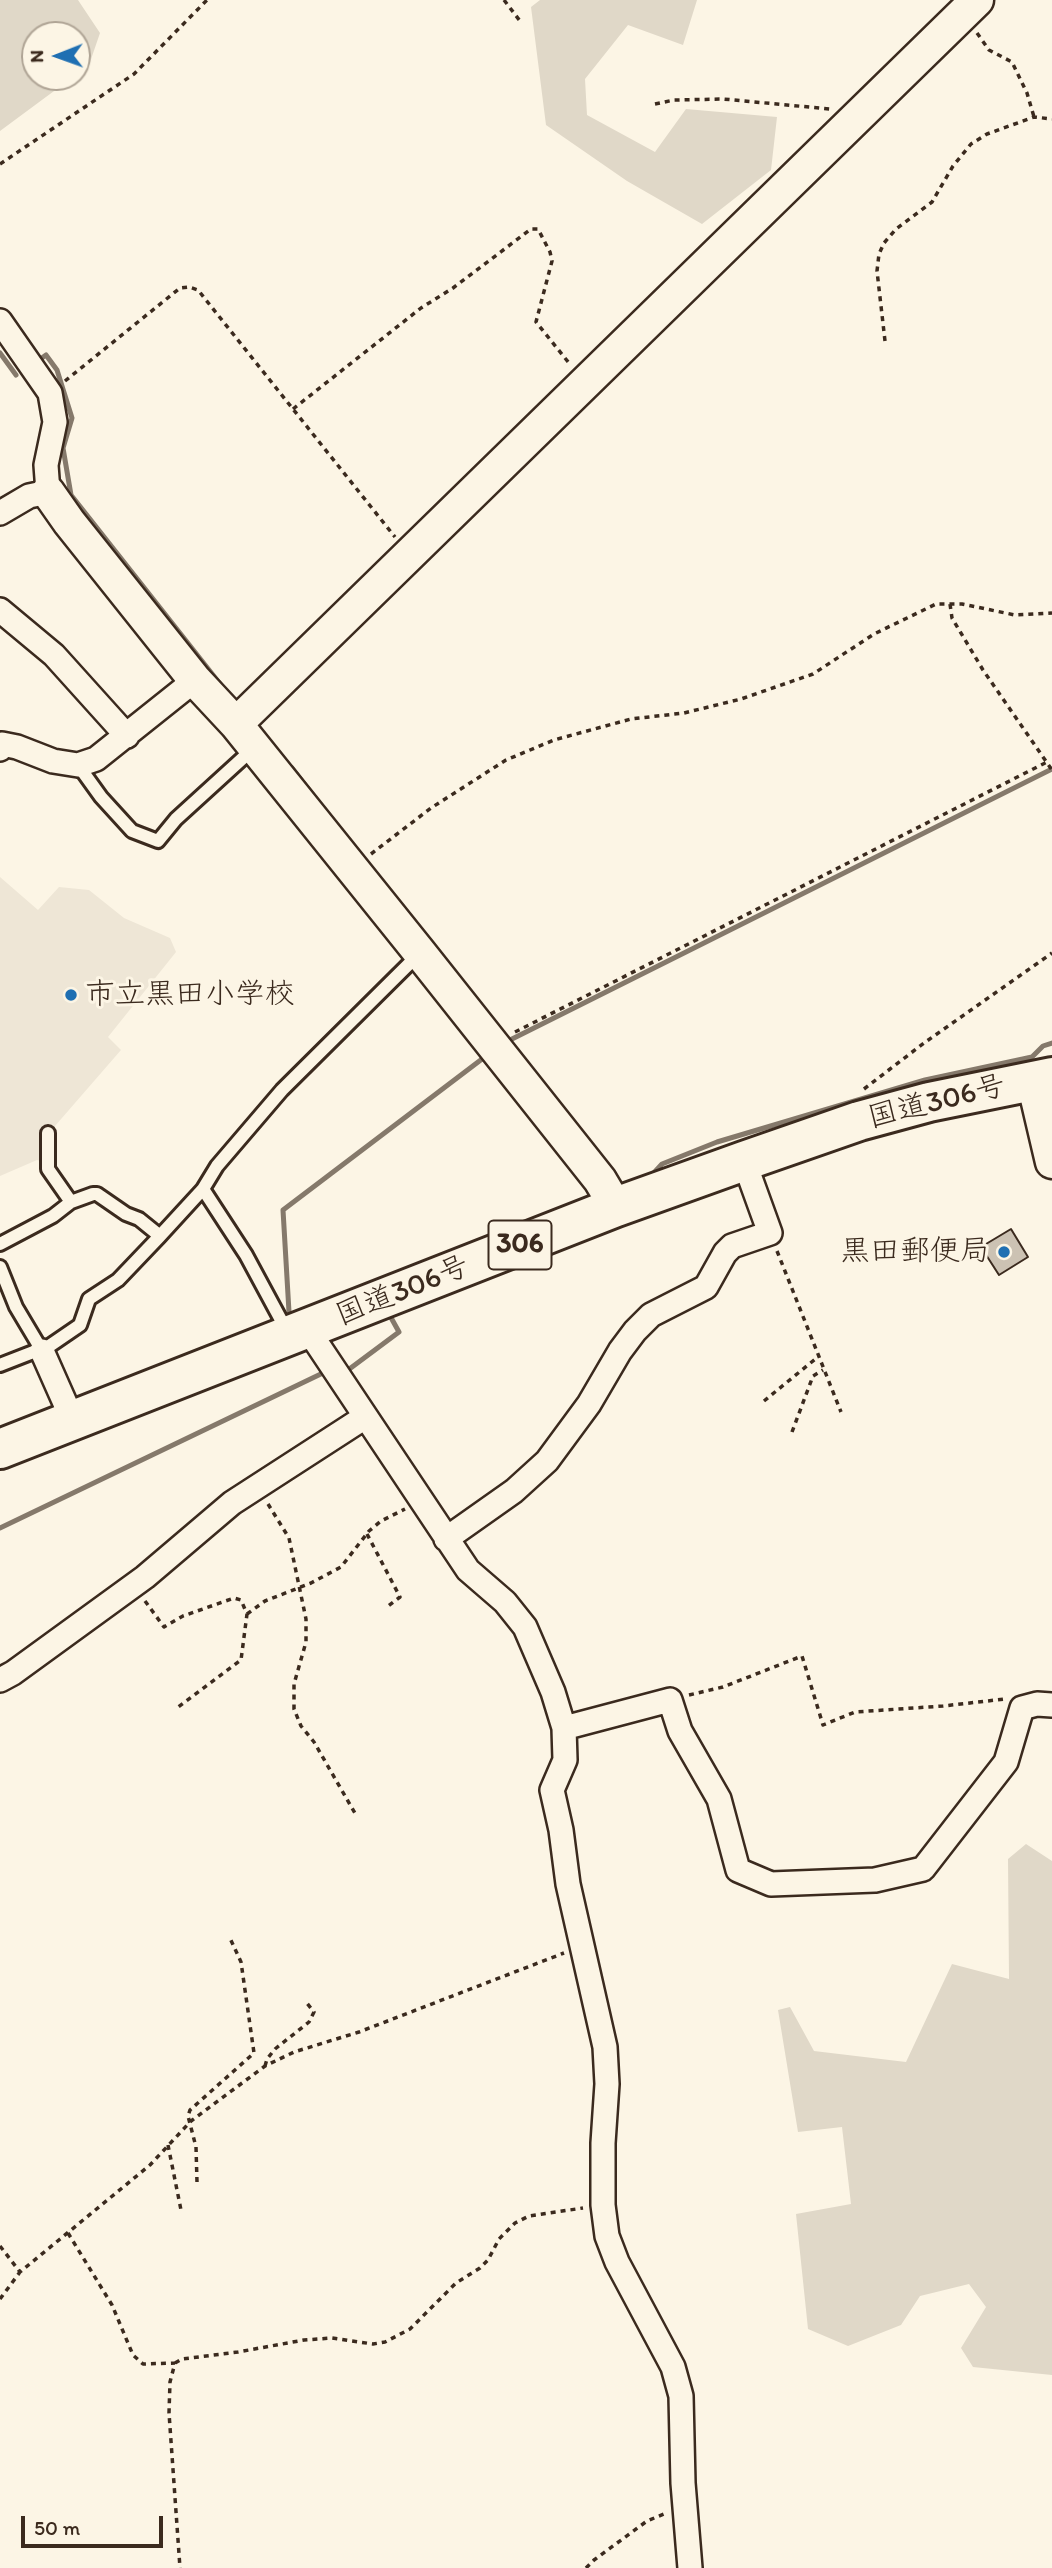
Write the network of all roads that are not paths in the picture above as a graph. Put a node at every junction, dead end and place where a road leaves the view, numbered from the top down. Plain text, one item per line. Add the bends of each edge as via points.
1 (972, 5) edge
2 (0, 321) edge
3 (48, 492) junction
4 (0, 513) edge
5 (0, 610) edge
6 (195, 680) junction
7 (127, 736) junction
8 (246, 736) junction
9 (0, 749) edge
10 (78, 765) junction
11 (420, 953) junction
12 (1042, 1079) edge
13 (48, 1133) dead end
14 (744, 1161) junction
15 (1052, 1162) edge
16 (203, 1189) junction
17 (71, 1202) junction
18 (617, 1207) junction
19 (160, 1236) junction
20 (0, 1244) edge
21 (0, 1267) edge
22 (299, 1333) junction
23 (42, 1350) junction
24 (0, 1365) edge
25 (365, 1417) junction
26 (73, 1421) junction
27 (0, 1449) edge
28 (446, 1539) junction
29 (0, 1680) edge
30 (1052, 1705) edge
31 (564, 1728) junction
32 (690, 2568) edge

1 - 8 street via 409,555
2 - 3 street via 50,393 54,422 46,465
3 - 4 street via 29,496
3 - 6 street
5 - 7 street via 54,655
6 - 7 street
6 - 8 street
7 - 10 street via 96,760
8 - 10 lane via 158,841 132,831
8 - 11 street
9 - 10 street via 2,744 17,747 52,761
11 - 16 lane via 282,1090
11 - 18 street
12 - 14 highway, 国道306号 / 306 via 859,1121
12 - 15 street
13 - 17 lane via 48,1168
14 - 18 highway, 国道306号 / 306
14 - 28 street via 770,1233 732,1246 706,1287 651,1315 620,1351 547,1461 514,1491
16 - 19 lane
16 - 22 lane
17 - 19 lane via 97,1194
17 - 20 lane
18 - 22 highway, 国道306号 / 306
19 - 23 lane via 118,1280 89,1300 80,1325
21 - 23 lane via 16,1307
22 - 25 street
22 - 26 highway, 国道306号 / 306
23 - 24 lane
23 - 26 street
25 - 28 street
25 - 29 street via 232,1503 134,1585
26 - 27 highway, 国道306号 / 306
28 - 31 street via 468,1570 505,1602 525,1627
30 - 31 street via 1022,1708 1006,1762 923,1869 875,1880 771,1884 738,1870 719,1799 680,1731 670,1700
31 - 32 street via 565,1760 552,1790 605,2047 603,2205 607,2236 673,2367 681,2396

